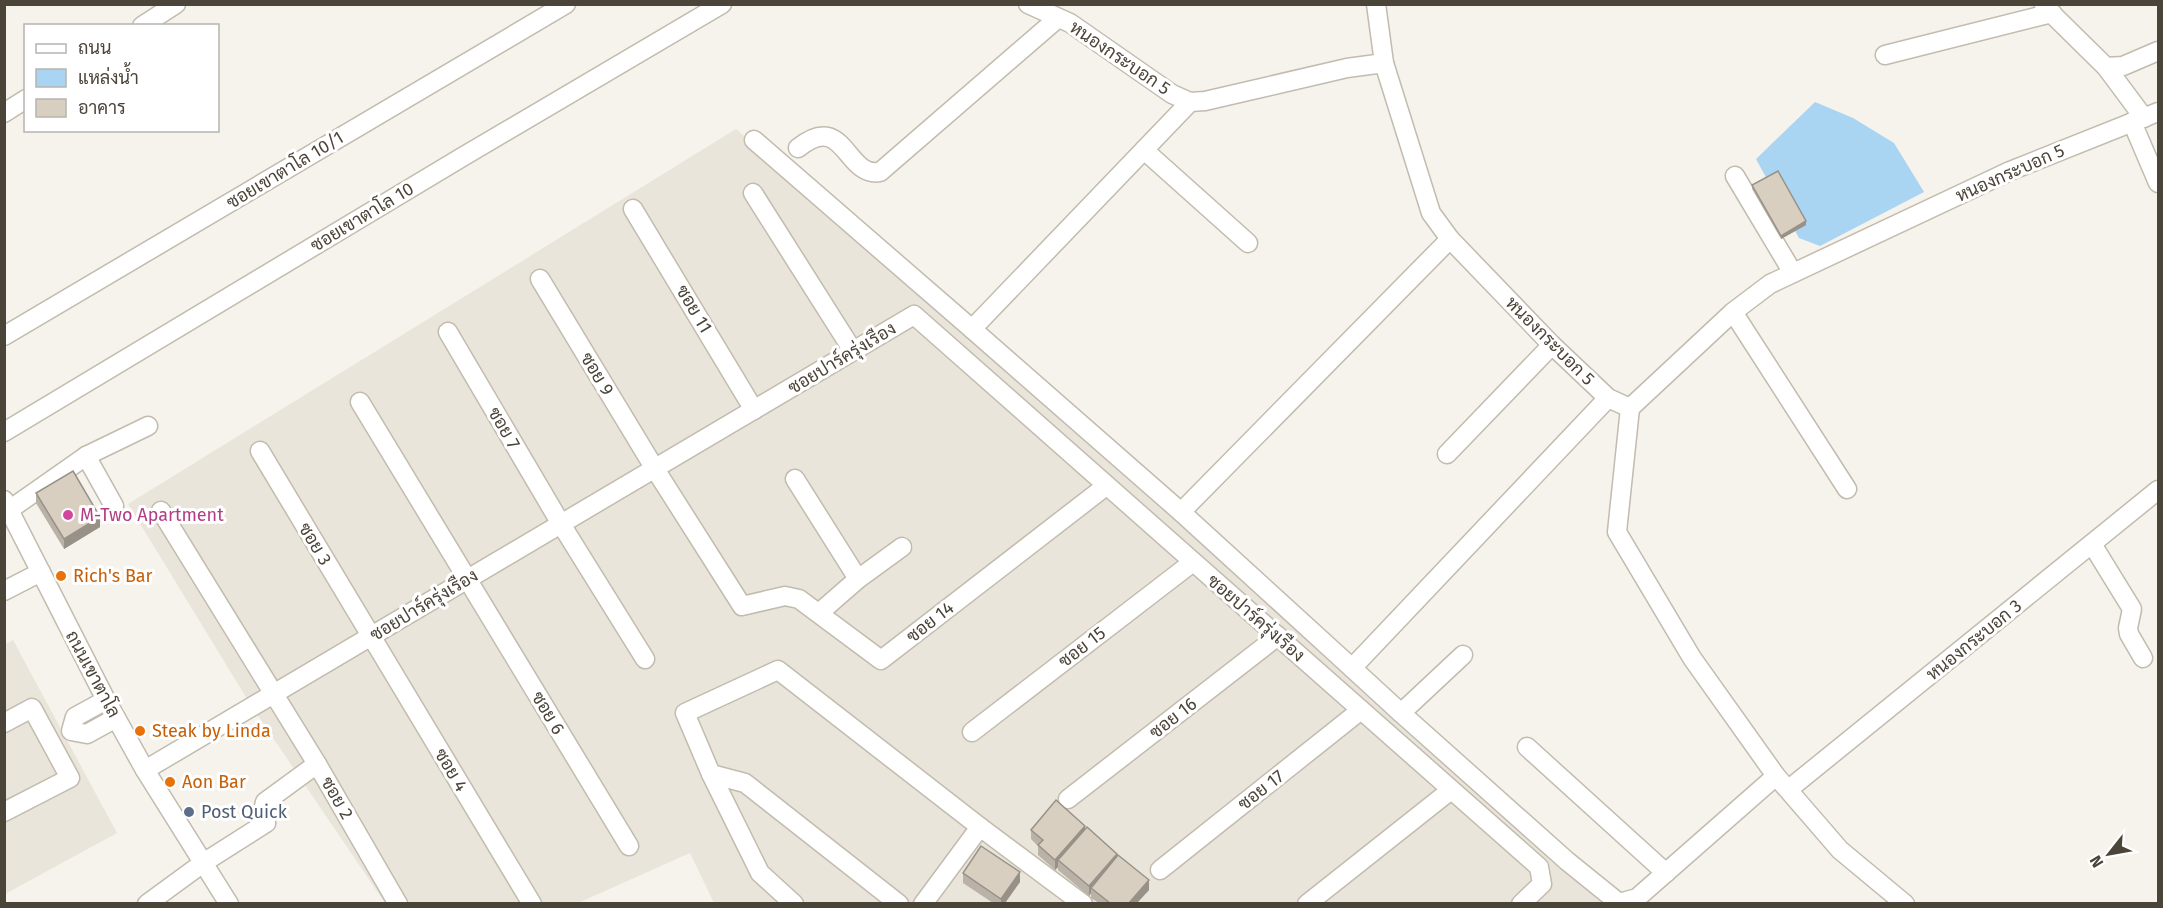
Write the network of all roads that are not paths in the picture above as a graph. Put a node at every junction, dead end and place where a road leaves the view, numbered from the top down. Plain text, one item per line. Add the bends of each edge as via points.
1 (176, 4) edge
2 (566, 4) edge
3 (722, 4) edge
4 (1028, 4) edge
5 (1376, 4) edge
6 (2047, 9) edge
7 (1057, 19) junction
8 (145, 24) edge
9 (2158, 51) edge
10 (1886, 55) dead end
11 (1384, 63) junction
12 (2106, 67) junction
13 (24, 100) edge
14 (1190, 102) junction
15 (4, 113) edge
16 (2145, 117) edge
17 (754, 140) dead end
18 (798, 148) dead end
19 (1144, 150) junction
20 (1735, 176) dead end
21 (2158, 183) edge
22 (753, 193) dead end
23 (633, 209) dead end
24 (1450, 239) junction
25 (1248, 243) dead end
26 (1793, 273) junction
27 (540, 279) dead end
28 (1733, 312) junction
29 (972, 329) junction
30 (448, 332) dead end
31 (4, 336) edge
32 (1552, 345) junction
33 (853, 351) junction
34 (1608, 398) junction
35 (360, 402) dead end
36 (1630, 408) junction
37 (754, 410) junction
38 (148, 426) dead end
39 (4, 432) edge
40 (260, 451) dead end
41 (1447, 454) dead end
42 (86, 456) junction
43 (655, 469) junction
44 (795, 479) dead end
45 (1106, 486) junction
46 (1847, 489) dead end
47 (2158, 490) edge
48 (7, 505) edge
49 (114, 506) dead end
50 (161, 512) dead end
51 (1181, 512) junction
52 (561, 524) junction
53 (2092, 544) junction
54 (902, 547) dead end
55 (1193, 562) junction
56 (40, 572) junction
57 (858, 579) junction
58 (467, 580) junction
59 (4, 591) edge
60 (742, 606) joint
61 (819, 613) junction
62 (1278, 636) junction
63 (371, 637) junction
64 (1463, 655) dead end
65 (2144, 658) dead end
66 (645, 659) dead end
67 (1352, 668) junction
68 (274, 694) junction
69 (106, 700) junction
70 (1361, 710) junction
71 (1401, 713) junction
72 (116, 718) junction
73 (4, 723) edge
74 (71, 731) junction
75 (972, 732) dead end
76 (51, 743) junction
77 (1527, 747) dead end
78 (317, 764) junction
79 (146, 770) junction
80 (711, 774) junction
81 (1783, 782) junction
82 (1451, 790) junction
83 (1068, 799) dead end
84 (4, 812) edge
85 (980, 827) junction
86 (629, 846) dead end
87 (203, 863) junction
88 (1160, 870) dead end
89 (1666, 873) junction
90 (147, 903) edge
91 (229, 903) edge
92 (398, 903) edge
93 (532, 903) edge
94 (794, 903) edge
95 (899, 903) edge
96 (923, 903) edge
97 (1083, 903) edge
98 (1307, 903) edge
99 (1521, 903) edge
100 (1905, 903) edge

1 - 8 street
2 - 31 street, ซอยเขาตาโล 10/1
3 - 39 street, ซอยเขาตาโล 10
4 - 7 street, หนองกระบอก 5
5 - 11 street
6 - 10 street
6 - 12 street
7 - 14 street, หนองกระบอก 5 via 1070,23 1172,94
7 - 18 street via 880,172 863,168 831,138 821,136
9 - 12 street via 2123,66
11 - 14 street, หนองกระบอก 5
11 - 24 street, หนองกระบอก 5 via 1431,213
12 - 16 street
13 - 15 street
14 - 19 street
16 - 21 street
16 - 26 street, หนองกระบอก 5 via 2010,171
17 - 29 street
19 - 25 street
19 - 29 street
20 - 26 street
22 - 33 street
23 - 37 street, ซอย 11
24 - 32 street, หนองกระบอก 5
24 - 51 street
26 - 28 street, หนองกระบอก 5 via 1770,284
27 - 43 street, ซอย 9
28 - 36 street, หนองกระบอก 5
28 - 46 street
29 - 51 street
30 - 52 street, ซอย 7
32 - 34 street, หนองกระบอก 5
32 - 41 street
33 - 37 street, ซอยปาร์ครุ่งเรือง
33 - 45 street, ซอยปาร์ครุ่งเรือง via 914,315
34 - 36 street, หนองกระบอก 5
34 - 67 street
35 - 58 street, ซอย 6
36 - 81 street via 1617,532 1692,658
37 - 43 street, ซอยปาร์ครุ่งเรือง
38 - 42 street
40 - 63 street, ซอย 3
42 - 48 street
42 - 49 street
43 - 52 street, ซอยปาร์ครุ่งเรือง
43 - 60 street, ซอย 9
44 - 57 street
45 - 55 street, ซอยปาร์ครุ่งเรือง
45 - 61 street, ซอย 14 via 881,660
47 - 53 street, หนองกระบอก 3
48 - 56 street, ถนนเขาตาโล
50 - 68 street, ซอย 2
51 - 67 street
52 - 58 street, ซอยปาร์ครุ่งเรือง
52 - 66 street, ซอย 7
53 - 65 street via 2129,602 2132,609 2128,628
53 - 81 street, หนองกระบอก 3
54 - 57 street
55 - 62 street, ซอยปาร์ครุ่งเรือง
55 - 75 street, ซอย 15
56 - 59 street
56 - 69 street, ถนนเขาตาโล
57 - 61 street
58 - 63 street, ซอยปาร์ครุ่งเรือง
58 - 86 street, ซอย 6
60 - 61 street, ซอย 14 via 785,596 799,599
62 - 70 street, ซอยปาร์ครุ่งเรือง
62 - 83 street, ซอย 16
63 - 68 street, ซอยปาร์ครุ่งเรือง
63 - 93 street, ซอย 4
64 - 71 street
67 - 71 street
68 - 78 street, ซอย 2
68 - 79 street, ซอยปาร์ครุ่งเรือง
69 - 72 street, ถนนเขาตาโล
69 - 74 street via 75,717
70 - 82 street, ซอยปาร์ครุ่งเรือง
70 - 88 street, ซอย 17
71 - 89 street, หนองกระบอก 3 via 1619,903 1637,898
72 - 74 street via 87,734
72 - 79 street, ถนนเขาตาโล
73 - 76 street via 32,708
74 - 76 street
76 - 84 street via 70,778
77 - 89 street
78 - 87 street via 266,802 262,811 266,823
78 - 92 street, ซอย 2
79 - 87 street, ถนนเขาตาโล
80 - 85 street via 685,713 778,670
80 - 94 street via 760,873
80 - 95 street via 745,783
81 - 89 street, หนองกระบอก 3
81 - 100 street via 1840,850
82 - 98 street
82 - 99 street, ซอยปาร์ครุ่งเรือง via 1539,867 1542,884
85 - 96 street
85 - 97 street
87 - 90 street
87 - 91 street, ถนนเขาตาโล

